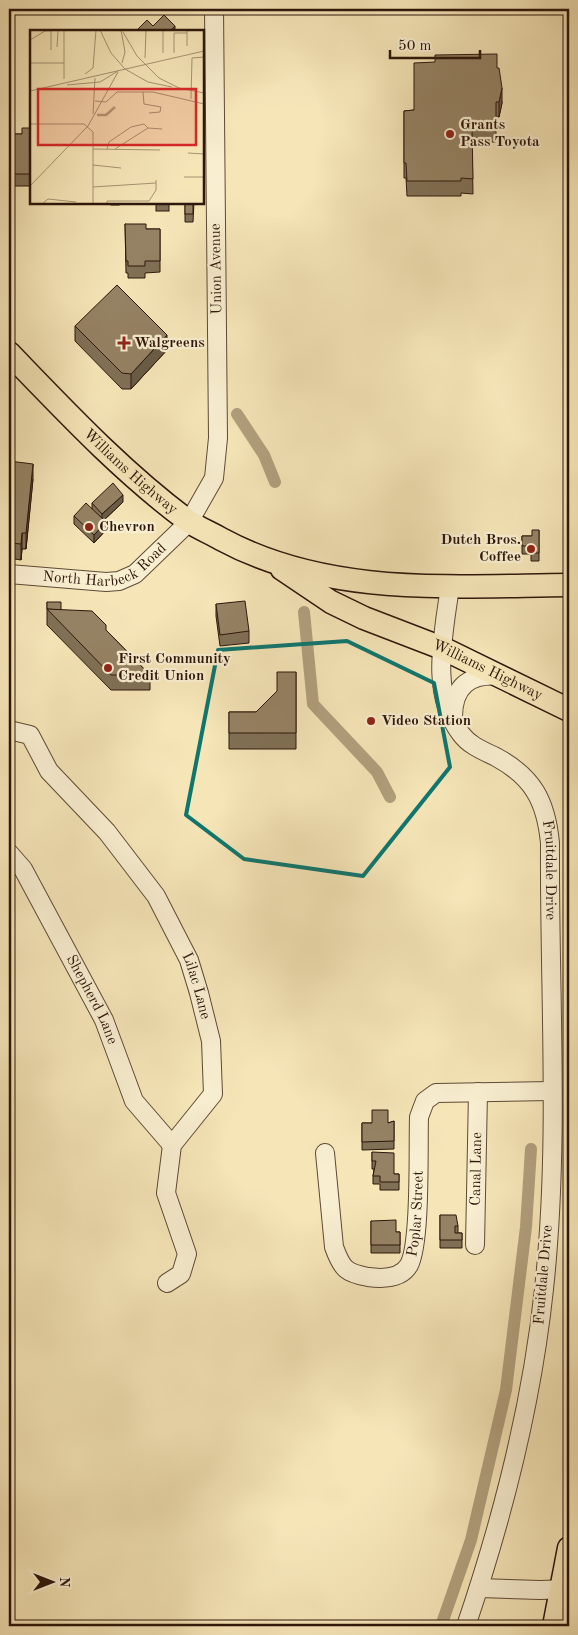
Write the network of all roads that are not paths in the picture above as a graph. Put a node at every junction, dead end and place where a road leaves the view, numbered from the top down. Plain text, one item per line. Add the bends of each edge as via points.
1 (214, 9) edge
2 (9, 353) edge
3 (190, 522) junction
4 (273, 563) junction
5 (9, 574) edge
6 (569, 585) edge
7 (450, 586) junction
8 (442, 648) junction
9 (501, 676) junction
10 (569, 710) edge
11 (453, 718) junction
12 (9, 730) edge
13 (9, 853) edge
14 (551, 1091) junction
15 (478, 1092) junction
16 (172, 1145) junction
17 (325, 1152) dead end
18 (475, 1245) dead end
19 (167, 1283) dead end
20 (569, 1548) edge
21 (479, 1588) junction
22 (565, 1589) edge
23 (466, 1626) edge
24 (554, 1626) edge

1 - 3 street, Union Avenue via 218,438 214,478
2 - 3 main road, Williams Highway via 109,455
3 - 4 main road, Williams Highway
3 - 5 street, North Harbeck Road via 135,574 119,581
4 - 7 main road, Williams Highway via 360,582
4 - 8 main road, Williams Highway via 331,602
6 - 7 main road, Williams Highway
7 - 8 street, Fruitdale Drive
8 - 9 main road, Williams Highway
8 - 11 street, Fruitdale Drive via 444,694
9 - 10 main road, Williams Highway
9 - 11 street via 487,674 469,680 457,694
11 - 14 street, Fruitdale Drive via 463,736 476,748 518,771 530,783 542,803 548,823
12 - 16 street, Lilac Lane via 30,735 49,771 107,832 156,896 189,960 211,1041 213,1094
13 - 16 street, Shepherd Lane via 23,869 104,1020 134,1101
14 - 15 street, Poplar Street
14 - 21 street, Fruitdale Drive via 551,1194 538,1334 514,1458
15 - 17 street, Poplar Street via 436,1093 420,1108 413,1252 403,1273 392,1278 348,1272 339,1262 334,1247
15 - 18 street, Canal Lane
16 - 19 street via 166,1193 187,1254 181,1274
20 - 22 main road
21 - 22 street
21 - 23 street, Fruitdale Drive
22 - 24 main road

